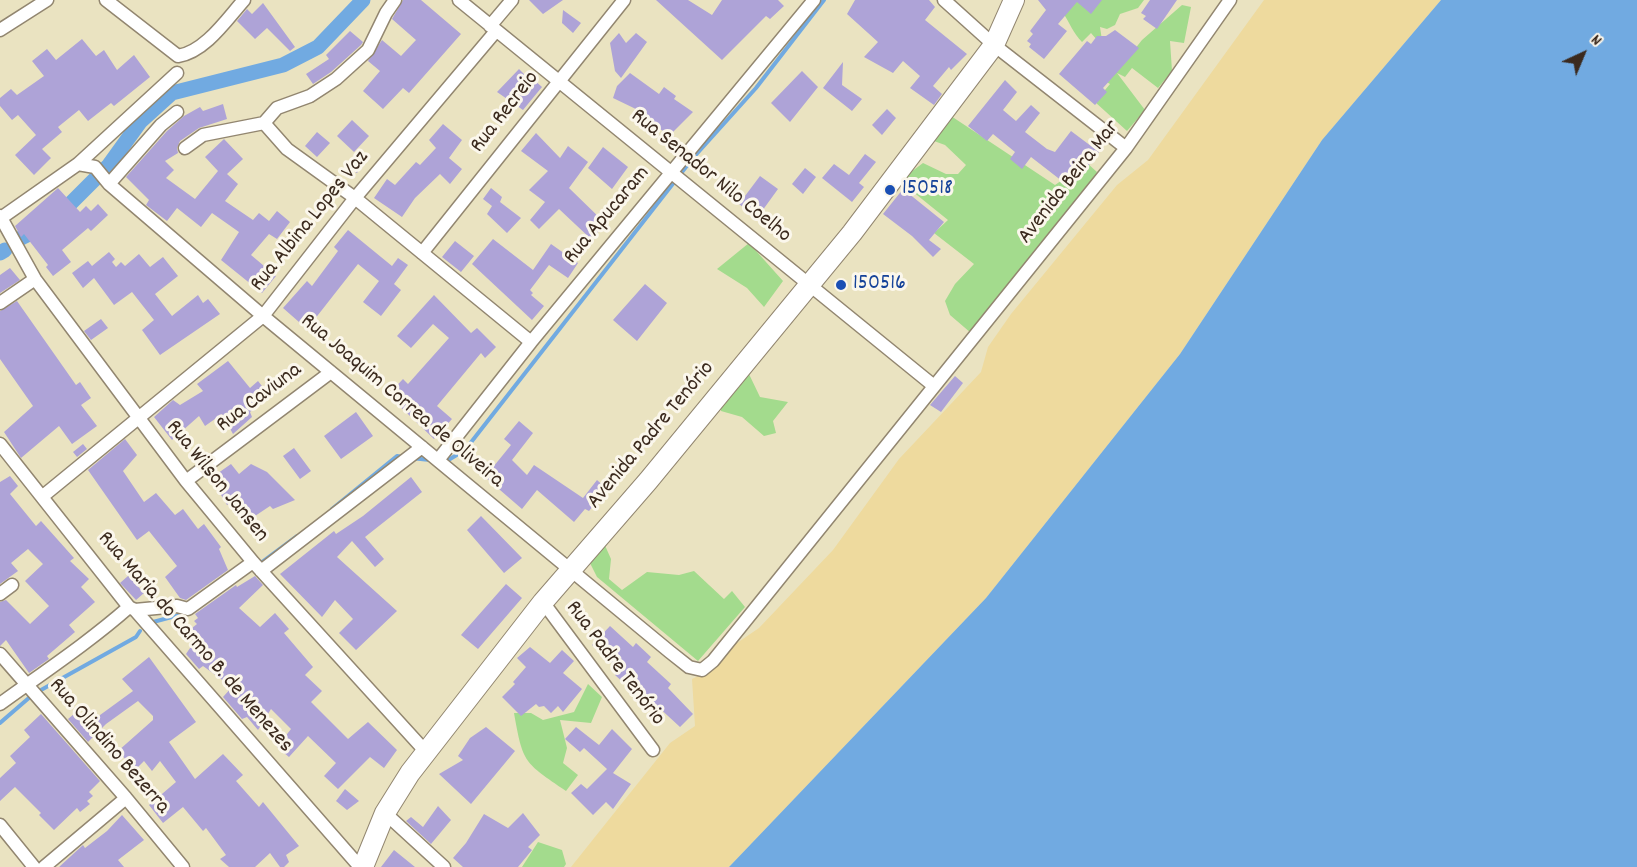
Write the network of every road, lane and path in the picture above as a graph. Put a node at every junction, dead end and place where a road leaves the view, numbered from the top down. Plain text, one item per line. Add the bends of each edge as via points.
1 (47, 0) edge
2 (106, 0) edge
3 (244, 0) edge
4 (395, 0) edge
5 (459, 0) edge
6 (512, 0) edge
7 (624, 0) edge
8 (814, 0) edge
9 (944, 0) edge
10 (1014, 0) edge
11 (1230, 0) edge
12 (493, 28) junction
13 (0, 30) edge
14 (994, 45) junction
15 (177, 73) dead end
16 (558, 80) junction
17 (177, 112) dead end
18 (264, 123) junction
19 (185, 148) dead end
20 (1126, 148) junction
21 (78, 164) junction
22 (671, 173) junction
23 (109, 184) junction
24 (355, 198) junction
25 (0, 217) edge
26 (422, 253) junction
27 (35, 279) junction
28 (808, 285) junction
29 (0, 303) edge
30 (263, 316) junction
31 (531, 342) junction
32 (331, 372) junction
33 (934, 386) junction
34 (137, 416) junction
35 (0, 444) edge
36 (422, 447) junction
37 (438, 460) junction
38 (186, 481) junction
39 (44, 496) junction
40 (257, 566) junction
41 (571, 569) junction
42 (12, 585) dead end
43 (0, 594) edge
44 (543, 602) junction
45 (132, 608) junction
46 (0, 654) edge
47 (702, 669) joint
48 (26, 685) junction
49 (0, 704) edge
50 (653, 750) dead end
51 (426, 752) junction
52 (126, 798) junction
53 (385, 813) junction
54 (0, 825) edge
55 (36, 867) edge
56 (183, 867) edge
57 (361, 867) edge
58 (444, 867) edge

1 - 13 street
2 - 3 street via 178,56 189,54
4 - 18 street via 368,50 336,79 310,96 277,108
5 - 12 street, Rua Senador Nilo Coelho
6 - 12 street, Rua Albina Lopes Vaz
7 - 16 street, Rua Recreio
8 - 22 street, Rua Apucaram
9 - 14 street
10 - 14 main road, Avenida Padre Tenório
11 - 20 street, Avenida Beira Mar
12 - 16 street, Rua Senador Nilo Coelho
12 - 24 street, Rua Albina Lopes Vaz
14 - 20 street
14 - 28 main road, Avenida Padre Tenório
15 - 21 street
16 - 22 street, Rua Senador Nilo Coelho
16 - 26 street, Rua Recreio
17 - 23 street
18 - 19 street via 203,135
18 - 24 street via 287,148
20 - 33 street, Avenida Beira Mar
21 - 23 street, Rua Joaquim Correa de Oliveira via 95,166
21 - 25 street
22 - 28 street, Rua Senador Nilo Coelho
22 - 31 street, Rua Apucaram
23 - 30 street, Rua Joaquim Correa de Oliveira
24 - 26 street
24 - 30 street, Rua Albina Lopes Vaz
25 - 27 street, Rua Wilson Jansen
26 - 31 street
27 - 29 street
27 - 34 street, Rua Wilson Jansen
28 - 33 street, Rua Senador Nilo Coelho
28 - 41 main road, Avenida Padre Tenório
30 - 32 street, Rua Joaquim Correa de Oliveira
30 - 34 street, Rua Albina Lopes Vaz
31 - 37 street, Rua Apucaram
32 - 36 street, Rua Joaquim Correa de Oliveira
32 - 38 street, Rua Caviuna
33 - 47 street, Avenida Beira Mar
34 - 38 street, Rua Wilson Jansen
34 - 39 street, Rua Albina Lopes Vaz
35 - 39 street, Rua Maria do Carmo B. de Menezes
36 - 37 street, Rua Joaquim Correa de Oliveira
36 - 40 street
37 - 41 street, Rua Joaquim Correa de Oliveira
38 - 40 street, Rua Wilson Jansen
39 - 45 street, Rua Maria do Carmo B. de Menezes
40 - 45 street via 188,609
40 - 51 street, Rua Wilson Jansen
41 - 44 main road, Avenida Padre Tenório
41 - 47 street, Rua Joaquim Correa de Oliveira via 688,667
42 - 43 street
44 - 50 street, Rua Padre Tenório
44 - 51 main road, Avenida Padre Tenório
45 - 48 street
45 - 57 street, Rua Maria do Carmo B. de Menezes
46 - 48 street, Rua Olindino Bezerra
48 - 49 street
48 - 52 street, Rua Olindino Bezerra
51 - 53 main road, Avenida Padre Tenório
52 - 55 street
52 - 56 street, Rua Olindino Bezerra
53 - 57 main road, Avenida Padre Tenório
53 - 58 street
54 - 55 street

